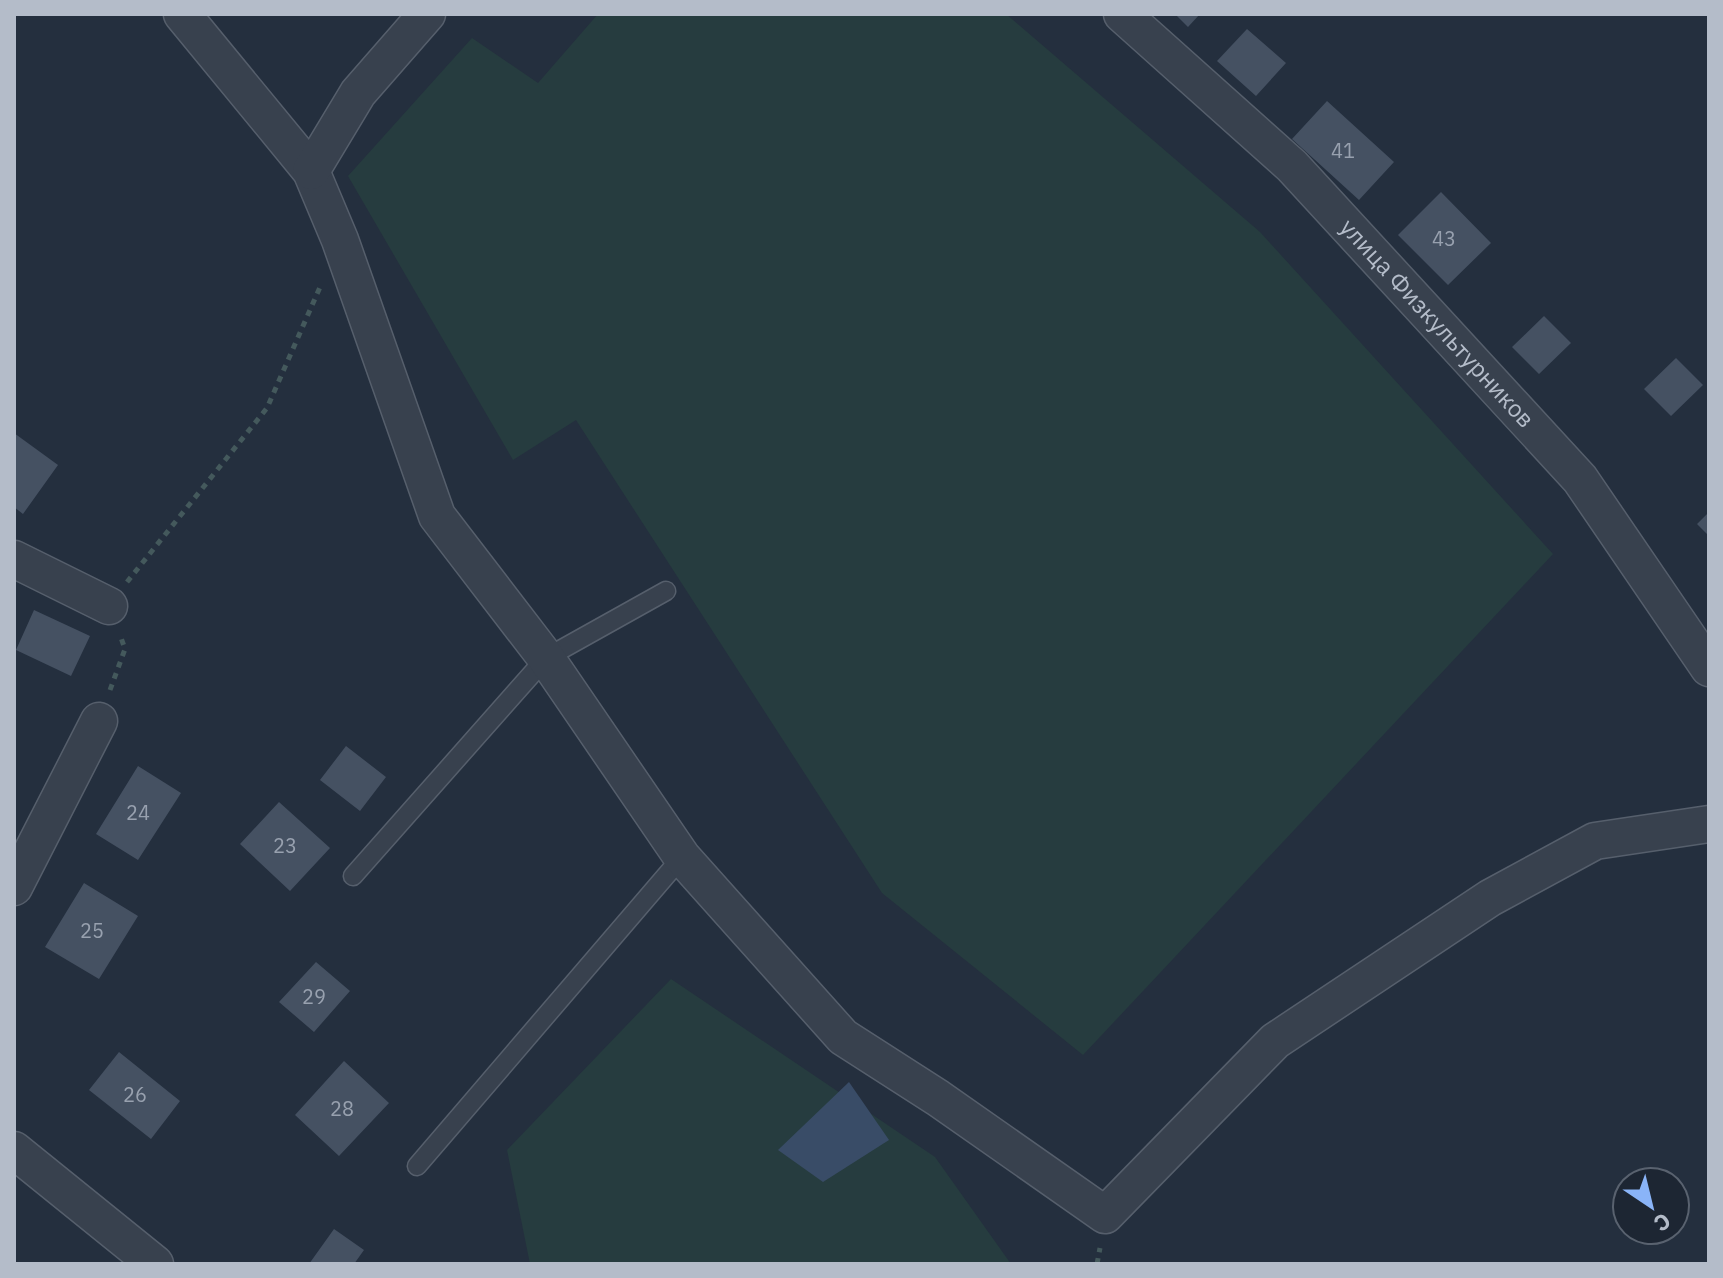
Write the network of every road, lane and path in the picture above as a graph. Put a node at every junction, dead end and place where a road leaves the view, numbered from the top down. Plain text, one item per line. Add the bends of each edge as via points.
1 (182, 14) edge
2 (427, 14) edge
3 (1122, 14) edge
4 (311, 171) junction
5 (340, 240) junction
6 (14, 559) edge
7 (666, 591) dead end
8 (108, 606) junction
9 (546, 658) junction
10 (1709, 668) edge
11 (98, 722) joint
12 (1709, 824) edge
13 (682, 857) junction
14 (353, 876) dead end
15 (14, 887) edge
16 (14, 1150) edge
17 (417, 1166) dead end
18 (155, 1264) edge

1 - 4 street
2 - 4 street via 358,93
3 - 10 street, улица Физкультурников via 1292,166 1580,479
4 - 5 street
5 - 8 path via 267,408
5 - 9 street via 437,516
6 - 8 street
7 - 9 lane
8 - 11 path via 125,649
9 - 13 street
9 - 14 lane
11 - 15 street
12 - 13 street via 1595,841 1490,898 1275,1041 1105,1215 843,1037
13 - 17 lane
16 - 18 street

